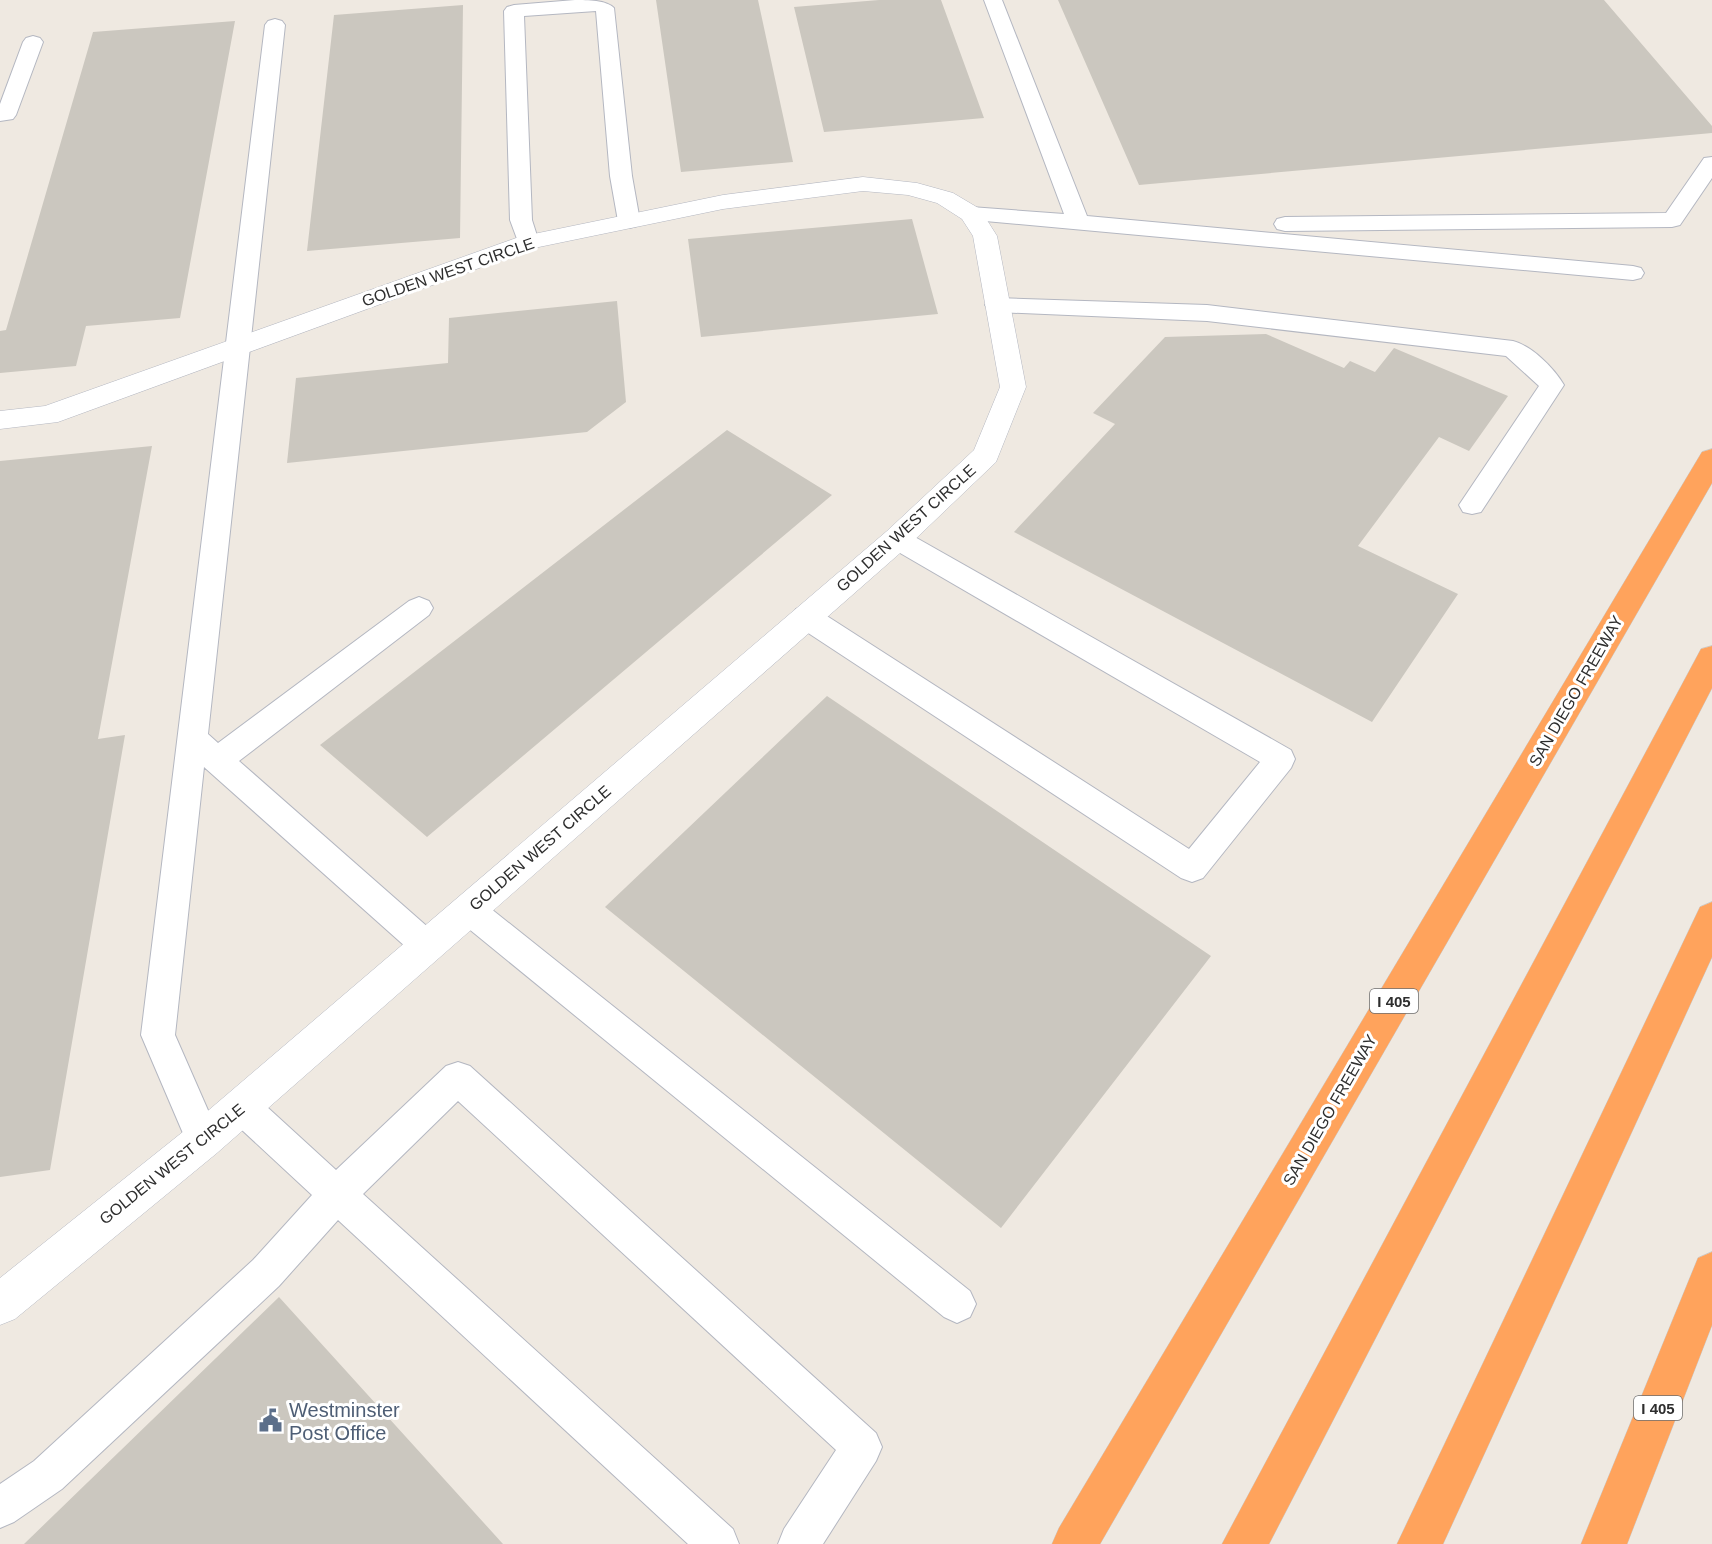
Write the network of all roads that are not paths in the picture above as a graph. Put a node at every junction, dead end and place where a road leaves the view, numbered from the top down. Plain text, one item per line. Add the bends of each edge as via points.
1 (993, 0) edge
2 (275, 25) dead end
3 (33, 42) dead end
4 (2, 121) edge
5 (1712, 163) edge
6 (971, 214) junction
7 (629, 221) junction
8 (1078, 222) junction
9 (1279, 240) junction
10 (528, 242) junction
11 (1633, 273) dead end
12 (997, 305) junction
13 (237, 347) junction
14 (0, 420) edge
15 (1712, 459) edge
16 (1472, 505) dead end
17 (897, 539) junction
18 (419, 608) dead end
19 (806, 617) junction
20 (1712, 658) edge
21 (192, 738) junction
22 (217, 761) junction
23 (469, 910) junction
24 (1712, 918) edge
25 (427, 946) junction
26 (242, 1107) junction
27 (203, 1140) junction
28 (338, 1193) junction
29 (1712, 1272) edge
30 (0, 1304) edge
31 (957, 1304) dead end
32 (0, 1508) edge
33 (718, 1544) edge
34 (799, 1544) edge
35 (1075, 1544) edge
36 (1245, 1544) edge
37 (1420, 1544) edge
38 (1604, 1544) edge

1 - 8 lane
2 - 13 lane
3 - 4 lane
5 - 9 lane via 1672,220 1278,224
6 - 7 street, GOLDEN WEST CIRCLE via 945,198 909,188 863,184 723,202
6 - 8 lane
6 - 12 street, GOLDEN WEST CIRCLE via 985,236
7 - 10 street, GOLDEN WEST CIRCLE
7 - 10 lane via 605,8 595,4 514,11 520,220
8 - 9 lane
9 - 11 lane
10 - 13 street, GOLDEN WEST CIRCLE
12 - 16 lane via 1207,314 1514,349 1552,385
12 - 17 street, GOLDEN WEST CIRCLE via 1013,387 986,455
13 - 14 street, GOLDEN WEST CIRCLE via 48,415
13 - 21 lane
15 - 35 highway, SAN DIEGO FREEWAY / I 405
17 - 19 street, GOLDEN WEST CIRCLE
17 - 19 lane via 1280,759 1192,868
18 - 22 lane
19 - 23 street, GOLDEN WEST CIRCLE
20 - 36 highway
21 - 22 lane
21 - 27 lane via 158,1035
22 - 25 lane
23 - 25 street, GOLDEN WEST CIRCLE
23 - 31 lane
24 - 37 highway
25 - 26 street, GOLDEN WEST CIRCLE
26 - 27 street, GOLDEN WEST CIRCLE
26 - 28 lane
27 - 30 street, GOLDEN WEST CIRCLE
28 - 32 lane via 266,1273 48,1475
28 - 33 lane
28 - 34 lane via 458,1078 862,1447
29 - 38 highway, I 405

